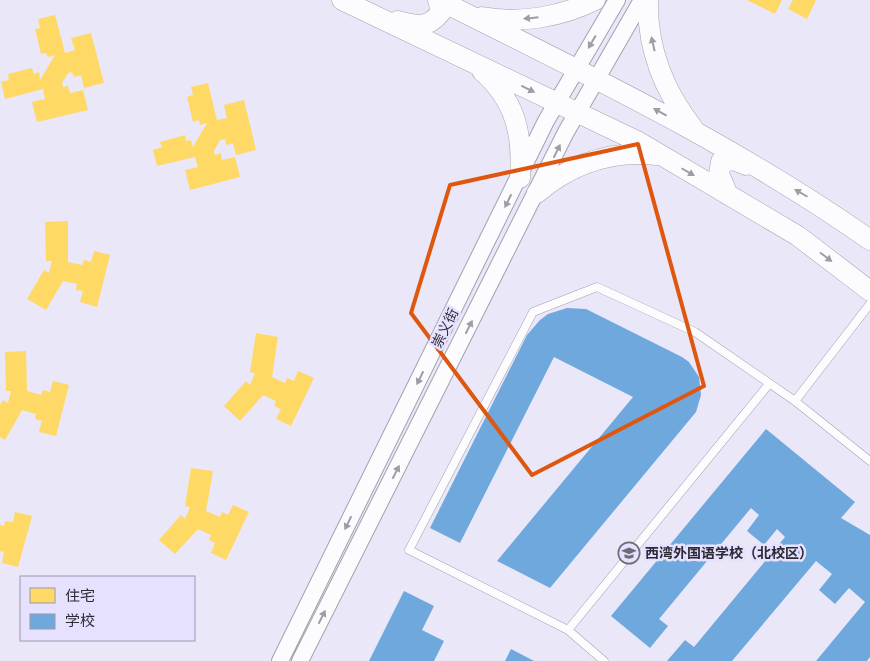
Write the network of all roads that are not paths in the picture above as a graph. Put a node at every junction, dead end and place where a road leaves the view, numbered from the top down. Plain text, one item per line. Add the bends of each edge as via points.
1 (342, 0) edge
2 (438, 0) edge
3 (595, 0) edge
4 (617, 0) edge
5 (642, 0) edge
6 (648, 0) edge
7 (466, 14) junction
8 (376, 16) junction
9 (453, 53) junction
10 (576, 69) junction
11 (596, 79) junction
12 (556, 103) junction
13 (577, 113) junction
14 (698, 133) junction
15 (661, 155) junction
16 (520, 178) junction
17 (776, 178) junction
18 (537, 193) junction
19 (728, 195) junction
20 (870, 240) edge
21 (870, 291) edge
22 (870, 304) edge
23 (769, 384) junction
24 (795, 401) junction
25 (870, 461) edge
26 (568, 630) junction
27 (280, 661) edge
28 (300, 661) edge
29 (604, 661) edge

1 - 8 street
2 - 7 street
2 - 8 street via 441,12 433,22 417,26
3 -> 7 street via 570,11 527,19 492,19
4 -> 10 street, 崇义街
5 - 11 street
14 -> 6 street via 663,78 651,35
7 - 10 street
8 - 9 street
9 -> 12 street
9 - 16 street via 492,80 506,99 516,120 522,149
10 - 11 street
10 - 12 street, 崇义街
11 - 13 street
14 -> 11 street
12 - 13 street
12 - 16 street, 崇义街
13 - 15 street
18 -> 13 street
14 - 17 street
15 - 18 street via 628,153 594,159 564,173
15 -> 19 street
16 -> 27 street, 崇义街
17 - 19 street via 734,160 721,162 719,174
20 -> 17 street
28 -> 18 street
19 -> 21 street via 798,236
22 - 24 lane
23 - 24 lane
23 - 26 lane
23 - 26 lane via 695,332 597,287 534,312 409,550
24 - 25 lane
26 - 29 lane

